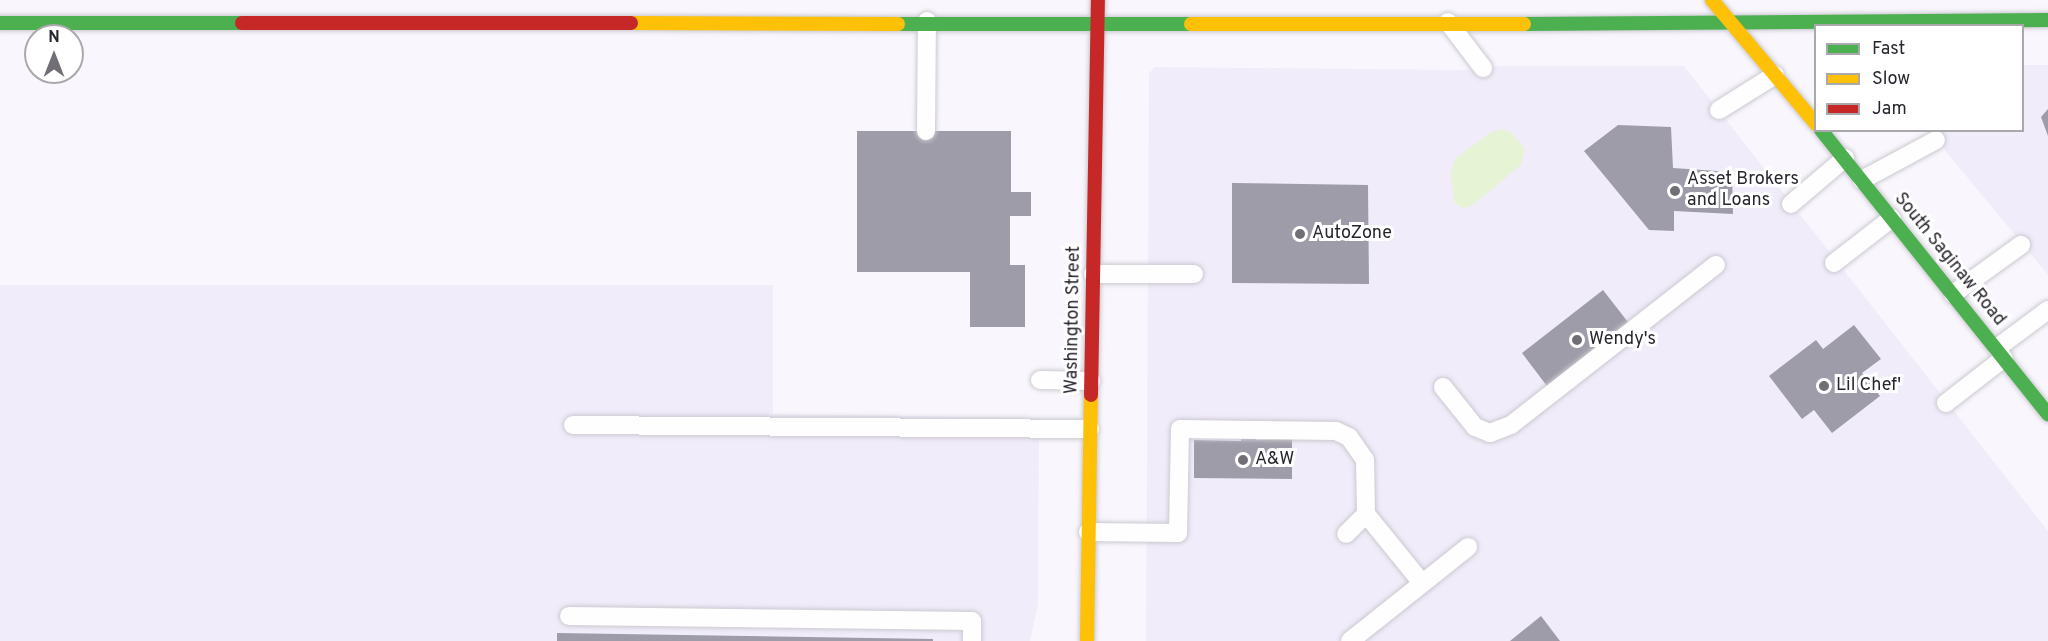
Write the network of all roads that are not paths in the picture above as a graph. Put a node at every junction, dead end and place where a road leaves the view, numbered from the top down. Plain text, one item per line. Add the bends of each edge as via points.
1 (1098, 0) edge
2 (1712, 0) edge
3 (2048, 20) edge
4 (927, 21) junction
5 (1098, 21) junction
6 (1448, 22) junction
7 (0, 23) edge
8 (1730, 23) junction
9 (1947, 23) edge
10 (1483, 68) dead end
11 (1774, 75) junction
12 (1719, 110) dead end
13 (1814, 123) edge
14 (926, 131) dead end
15 (1823, 132) edge
16 (1936, 140) dead end
17 (1845, 158) junction
18 (1862, 180) junction
19 (1791, 204) dead end
20 (1892, 218) junction
21 (2021, 245) dead end
22 (1834, 263) dead end
23 (1716, 265) dead end
24 (1093, 274) junction
25 (1194, 274) dead end
26 (1953, 294) junction
27 (2048, 310) edge
28 (2000, 353) junction
29 (1040, 380) dead end
30 (1091, 381) junction
31 (1443, 387) dead end
32 (1946, 403) dead end
33 (2048, 414) edge
34 (573, 425) dead end
35 (1090, 429) junction
36 (1366, 514) junction
37 (1088, 532) junction
38 (1346, 534) dead end
39 (1468, 547) dead end
40 (1422, 583) junction
41 (569, 616) dead end
42 (972, 641) edge
43 (1087, 641) edge
44 (1350, 641) edge

1 - 5 street, Washington Street
2 - 8 street
3 - 9 street
4 - 5 street
4 - 7 street
4 - 14 lane
5 - 6 street
5 - 24 street, Washington Street
6 - 8 street
6 - 10 lane
8 - 9 street
8 - 11 street
11 - 12 lane
11 - 13 street
15 - 17 street, South Saginaw Road
16 - 18 lane
17 - 18 street, South Saginaw Road
17 - 19 lane
18 - 20 street, South Saginaw Road
20 - 22 lane
20 - 26 street, South Saginaw Road
21 - 26 lane
23 - 31 lane via 1511,425 1490,433 1475,427
24 - 25 lane
24 - 30 street, Washington Street
26 - 28 street, South Saginaw Road
27 - 28 lane
28 - 32 lane
28 - 33 street, South Saginaw Road
29 - 30 lane
30 - 35 street, Washington Street
34 - 35 lane
35 - 37 street, Washington Street
36 - 37 lane via 1365,460 1357,445 1336,431 1180,429 1178,533
36 - 38 lane
36 - 40 lane
37 - 43 street, Washington Street
39 - 40 lane
40 - 44 lane
41 - 42 lane via 972,621

